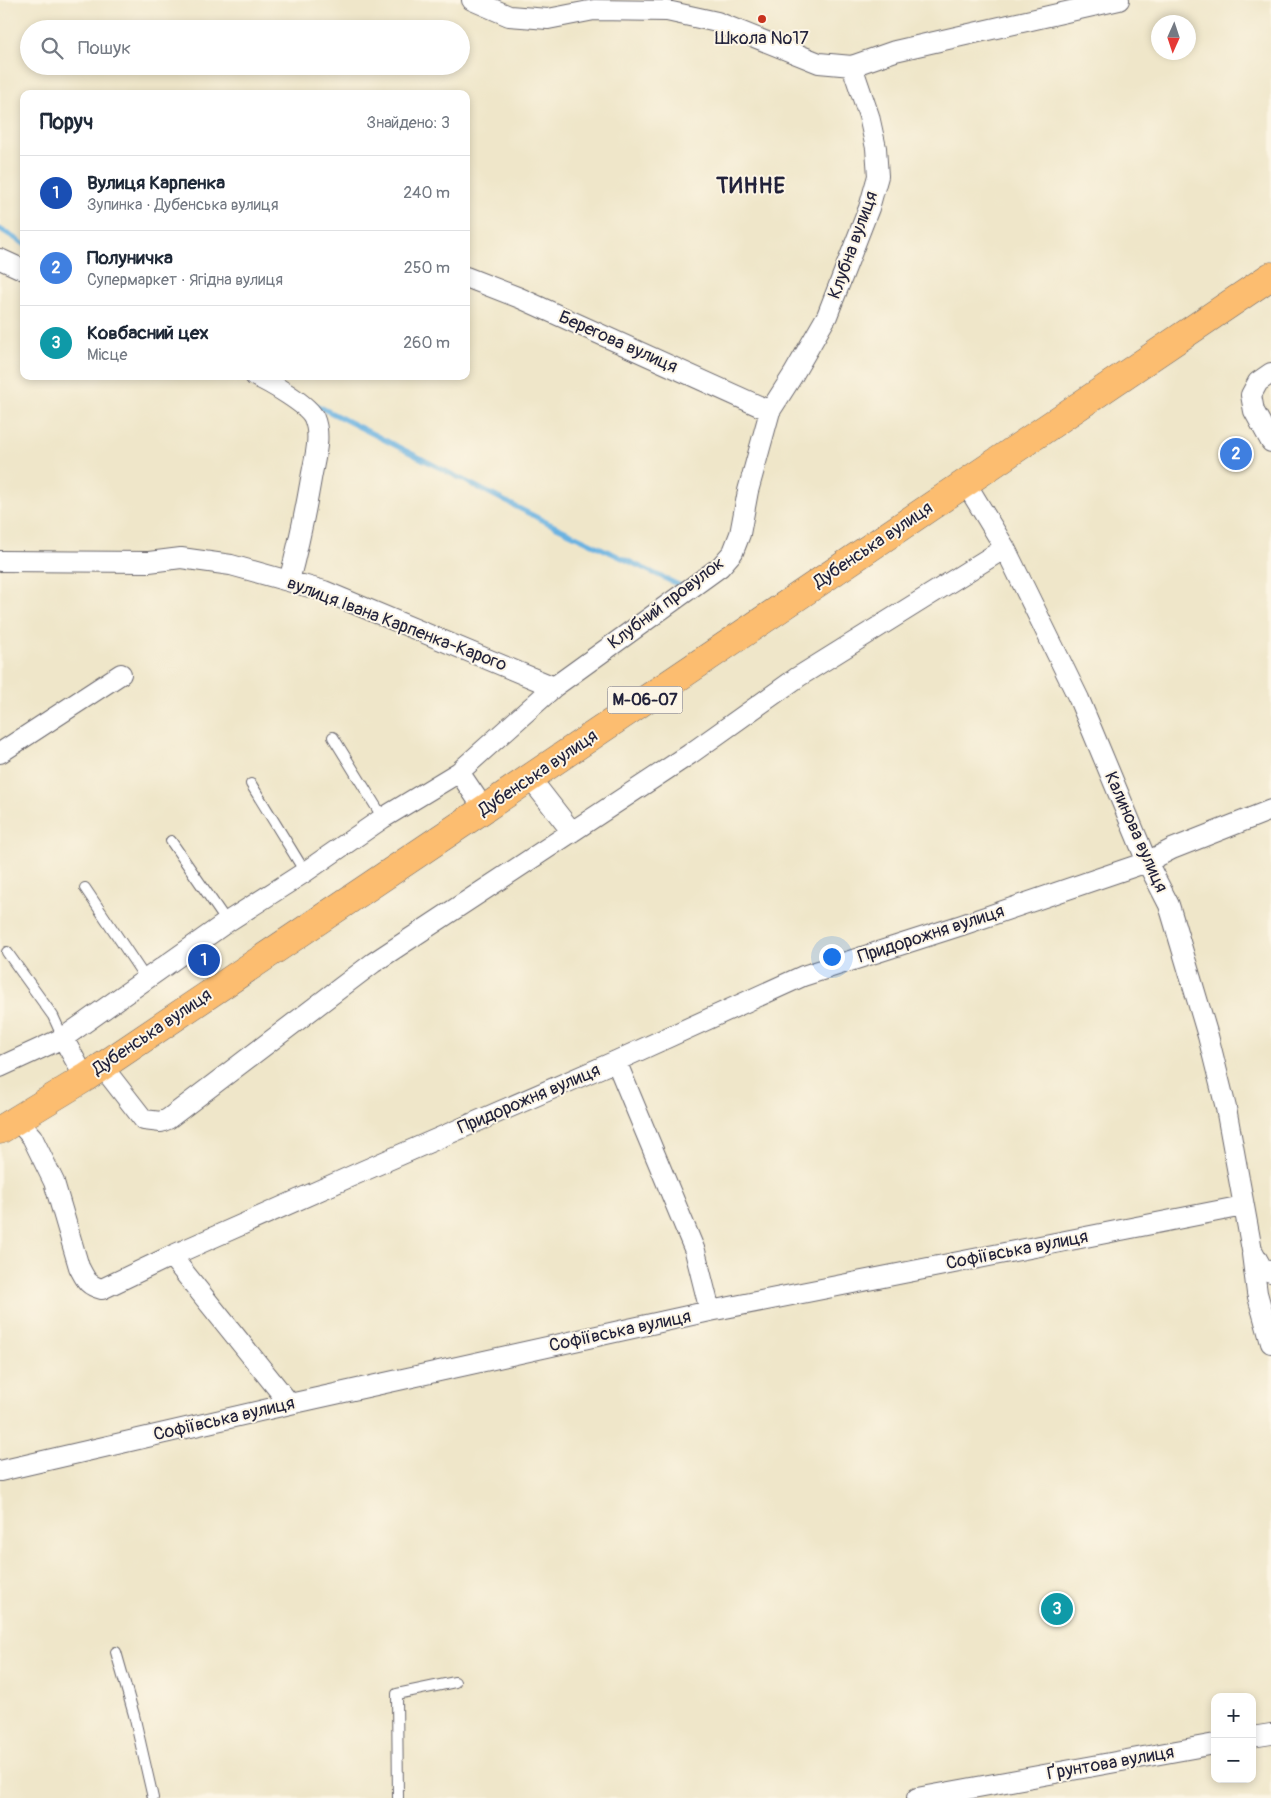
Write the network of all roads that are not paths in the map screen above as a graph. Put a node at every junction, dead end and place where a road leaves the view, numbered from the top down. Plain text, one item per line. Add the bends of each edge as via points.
1 (472, 0) edge
2 (1119, 0) edge
3 (852, 66) junction
4 (0, 258) edge
5 (20, 268) edge
6 (1271, 276) edge
7 (470, 279) edge
8 (1271, 373) edge
9 (263, 380) edge
10 (770, 411) junction
11 (1271, 442) edge
12 (965, 482) junction
13 (1006, 548) junction
14 (0, 561) edge
15 (289, 581) junction
16 (121, 674) dead end
17 (554, 686) junction
18 (333, 737) dead end
19 (0, 753) edge
20 (459, 772) junction
21 (530, 778) junction
22 (251, 784) dead end
23 (484, 809) junction
24 (1271, 810) edge
25 (383, 818) junction
26 (572, 832) junction
27 (171, 841) dead end
28 (1147, 862) junction
29 (305, 872) junction
30 (85, 888) dead end
31 (227, 922) junction
32 (7, 952) dead end
33 (146, 979) junction
34 (63, 1038) junction
35 (616, 1061) junction
36 (0, 1067) edge
37 (94, 1072) junction
38 (9, 1125) edge
39 (1242, 1206) junction
40 (1252, 1250) junction
41 (171, 1256) junction
42 (1271, 1272) edge
43 (710, 1311) junction
44 (1271, 1343) edge
45 (290, 1404) junction
46 (0, 1471) edge
47 (116, 1652) dead end
48 (455, 1682) dead end
49 (1271, 1734) edge
50 (1256, 1736) edge
51 (1211, 1745) edge
52 (153, 1798) edge
53 (398, 1798) edge
54 (917, 1798) edge

1 - 3 street via 509,16 548,18 594,10 666,11 717,22 819,63
2 - 3 street via 895,51
3 - 10 street, Клубна вулиця via 869,116 878,176 869,208 826,316
4 - 5 street
6 - 12 main road, Дубенська вулиця / М-06-07
7 - 10 street, Берегова вулиця
8 - 11 street via 1258,382 1251,395 1254,412
9 - 15 street via 291,396 314,417 318,439 302,533
10 - 17 street, Клубний провулок via 733,552 720,566
12 - 13 street, Калинова вулиця
12 - 21 main road, Дубенська вулиця / М-06-07
13 - 26 street via 798,677
13 - 28 street, Калинова вулиця via 1079,700
14 - 15 street, вулиця Івана Карпенка-Карого via 149,562 181,558 231,565
15 - 17 street, вулиця Івана Карпенка-Карого via 324,592
16 - 19 street
17 - 20 street, Клубний провулок
18 - 25 lane
20 - 23 street
20 - 25 street, Клубний провулок
21 - 23 main road, Дубенська вулиця / М-06-07
21 - 26 street
22 - 29 lane
23 - 37 main road, Дубенська вулиця / М-06-07
24 - 28 street, Придорожня вулиця
25 - 29 street, Клубний провулок
26 - 37 street via 374,963 168,1119 160,1122 144,1120
27 - 31 lane
28 - 35 street, Придорожня вулиця via 803,976
28 - 39 street, Калинова вулиця via 1169,905 1208,1036 1226,1108
29 - 31 street, Клубний провулок
30 - 33 lane
31 - 33 street, Клубний провулок
32 - 34 lane via 52,1016
33 - 34 street, Клубний провулок
34 - 36 street, Клубний провулок
34 - 37 street
35 - 41 street, Придорожня вулиця
35 - 43 street via 695,1251
37 - 38 main road, Дубенська вулиця / М-06-07
38 - 41 street, Придорожня вулиця via 32,1137 64,1211 79,1267 91,1286 102,1289
39 - 40 street, Калинова вулиця
39 - 43 street, Софіївська вулиця
40 - 42 street via 1262,1268
40 - 44 street, Калинова вулиця via 1257,1294
41 - 45 street
43 - 45 street, Софіївська вулиця
45 - 46 street, Софіївська вулиця
47 - 52 lane
48 - 53 lane via 397,1694
49 - 50 street
51 - 54 street, Ґрунтова вулиця

